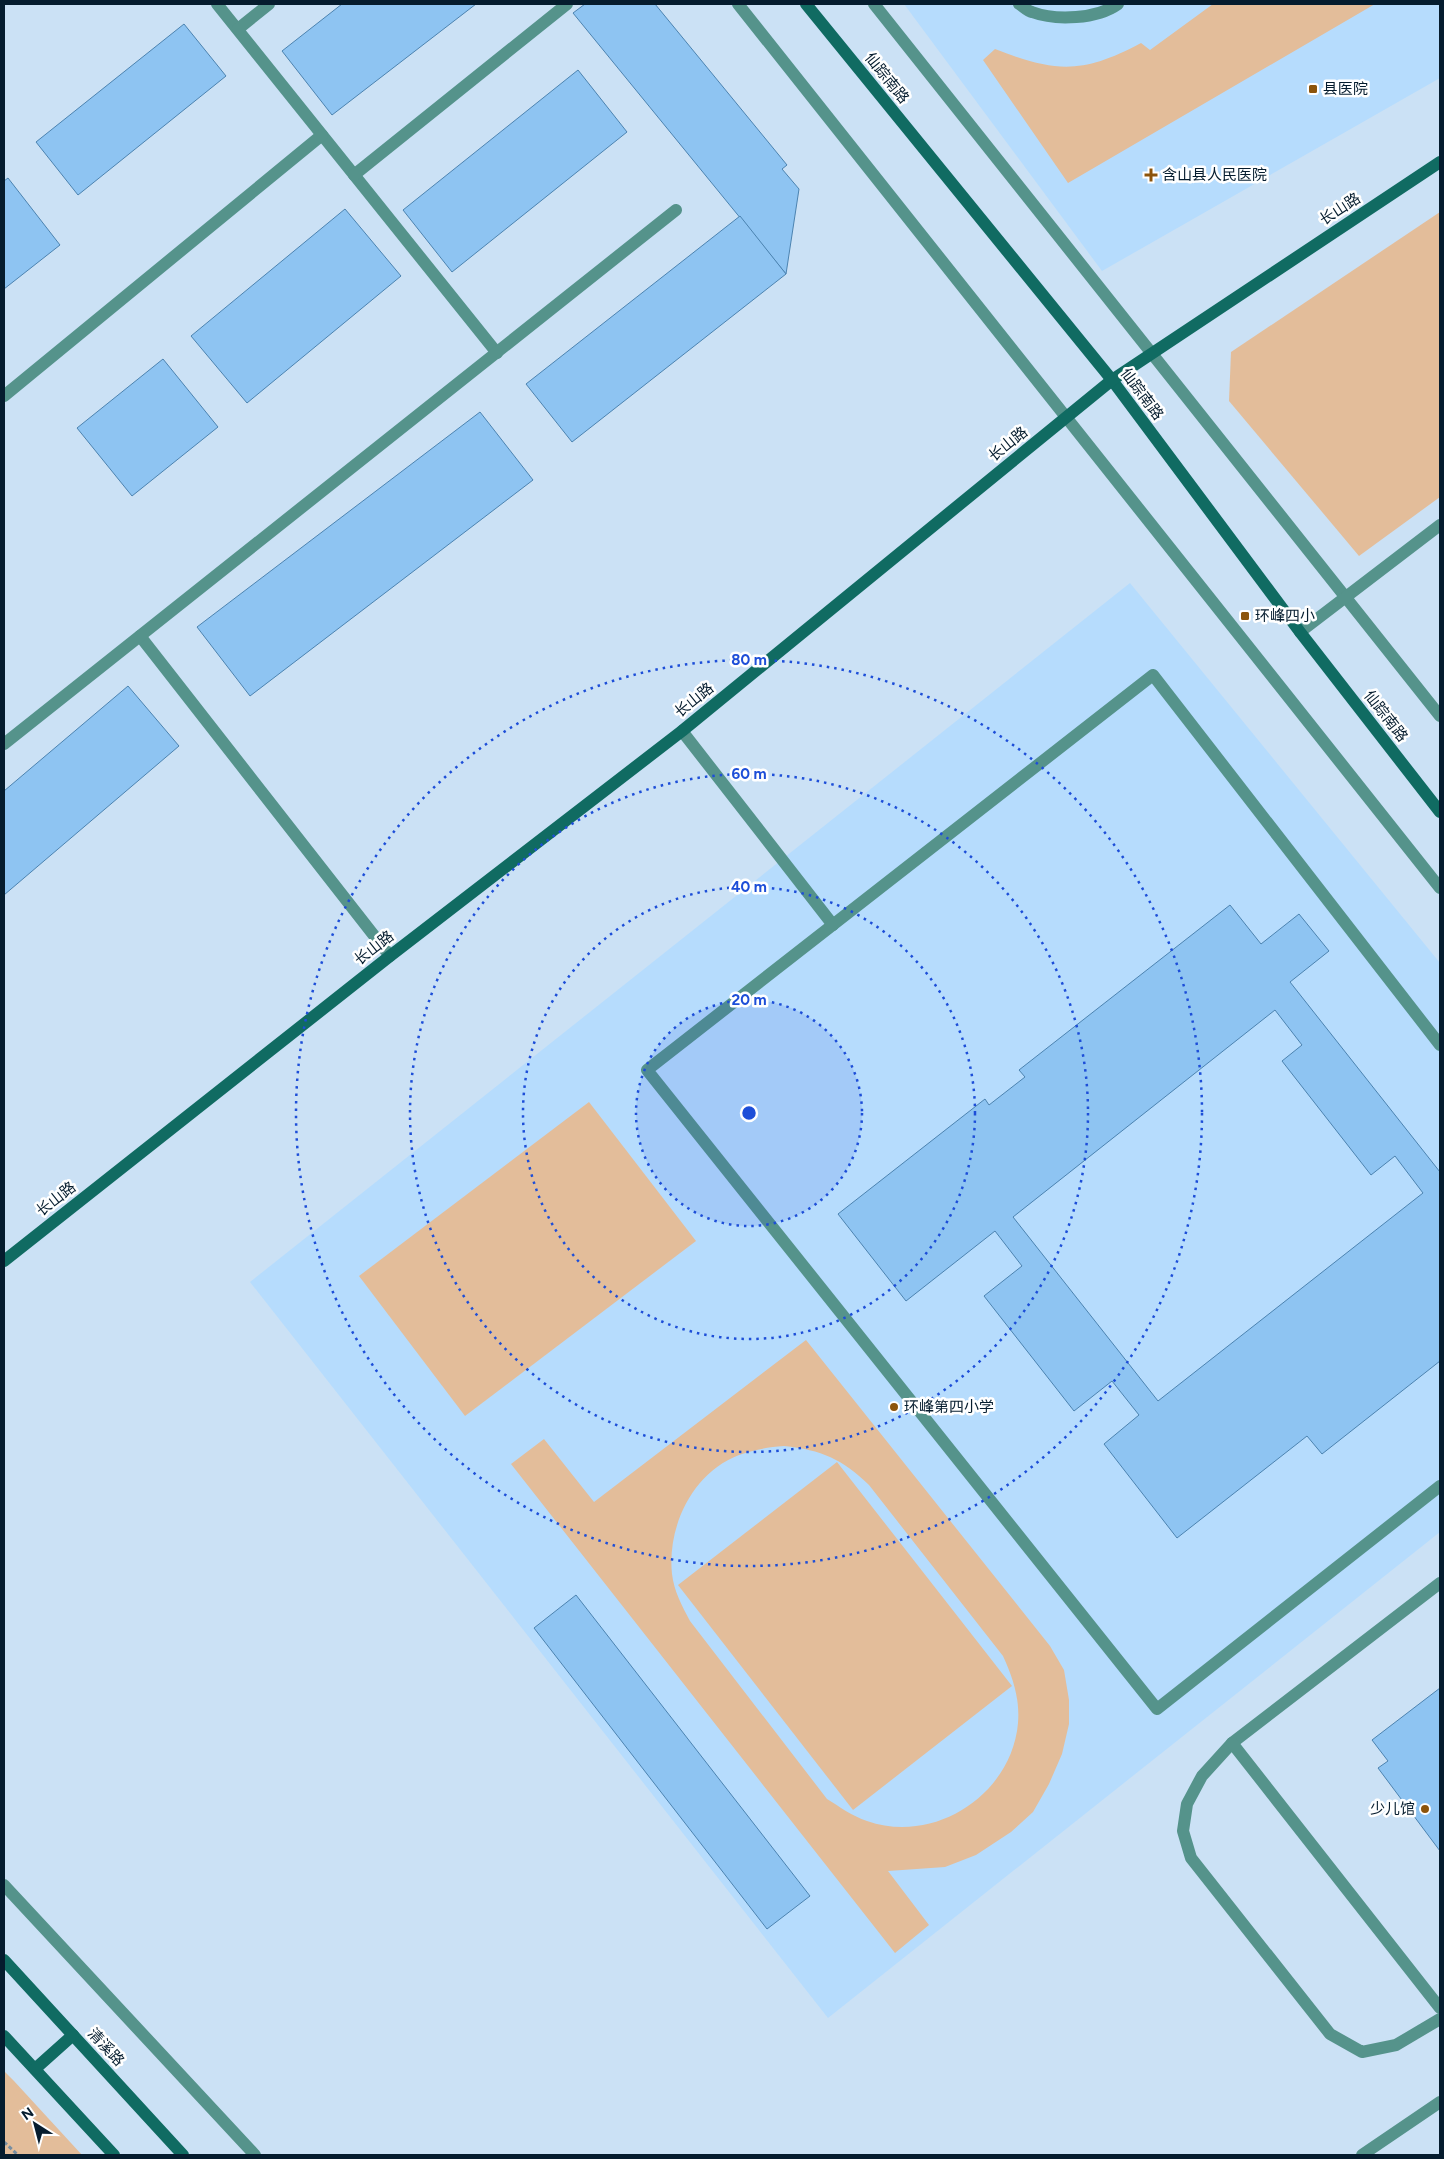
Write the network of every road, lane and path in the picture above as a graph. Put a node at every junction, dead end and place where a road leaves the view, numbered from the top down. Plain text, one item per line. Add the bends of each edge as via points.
1 (217, 4) edge
2 (269, 4) edge
3 (567, 4) edge
4 (738, 4) edge
5 (806, 4) edge
6 (874, 4) edge
7 (1019, 4) edge
8 (1118, 4) edge
9 (238, 29) junction
10 (322, 135) junction
11 (1440, 162) edge
12 (354, 175) junction
13 (676, 210) dead end
14 (497, 353) junction
15 (1152, 353) junction
16 (1112, 380) junction
17 (4, 396) edge
18 (1066, 417) junction
19 (1440, 525) edge
20 (1346, 597) junction
21 (1300, 632) junction
22 (140, 636) junction
23 (1440, 716) edge
24 (682, 731) junction
25 (4, 744) edge
26 (1440, 812) edge
27 (1440, 888) edge
28 (833, 925) junction
29 (390, 956) junction
30 (1440, 1045) edge
31 (4, 1261) edge
32 (1440, 1486) edge
33 (1440, 1583) edge
34 (1232, 1744) junction
35 (4, 1885) edge
36 (4, 1960) edge
37 (1440, 2008) edge
38 (1440, 2019) edge
39 (72, 2035) junction
40 (4, 2036) edge
41 (35, 2069) junction
42 (1440, 2102) edge
43 (4, 2142) edge
44 (18, 2155) edge
45 (114, 2155) edge
46 (183, 2155) edge
47 (255, 2155) edge
48 (1362, 2155) edge

1 - 9 street
2 - 9 street
3 - 12 street
4 - 18 street
5 - 16 street, 仙踪南路
6 - 15 street
7 - 8 street via 1031,12 1068,18 1107,12
9 - 10 street
10 - 12 street
10 - 17 street
11 - 15 street, 长山路
12 - 14 street
13 - 14 street
14 - 22 street
15 - 16 street, 长山路
15 - 20 street
16 - 18 street, 长山路
16 - 21 street, 仙踪南路
18 - 24 street, 长山路
18 - 27 street
19 - 20 street
20 - 21 street
20 - 23 street
21 - 26 street, 仙踪南路
22 - 25 street
22 - 29 street
24 - 28 street
24 - 29 street, 长山路
28 - 30 street via 1152,675
28 - 32 street via 647,1070 1158,1709
29 - 31 street, 长山路
33 - 34 street
34 - 37 street
34 - 38 street via 1202,1776 1187,1804 1183,1831 1191,1858 1330,2034 1362,2052 1396,2045
35 - 47 street
36 - 39 street, 清溪路
39 - 41 street
39 - 46 street, 清溪路
40 - 41 street
41 - 45 street
42 - 48 street
43 - 44 path

